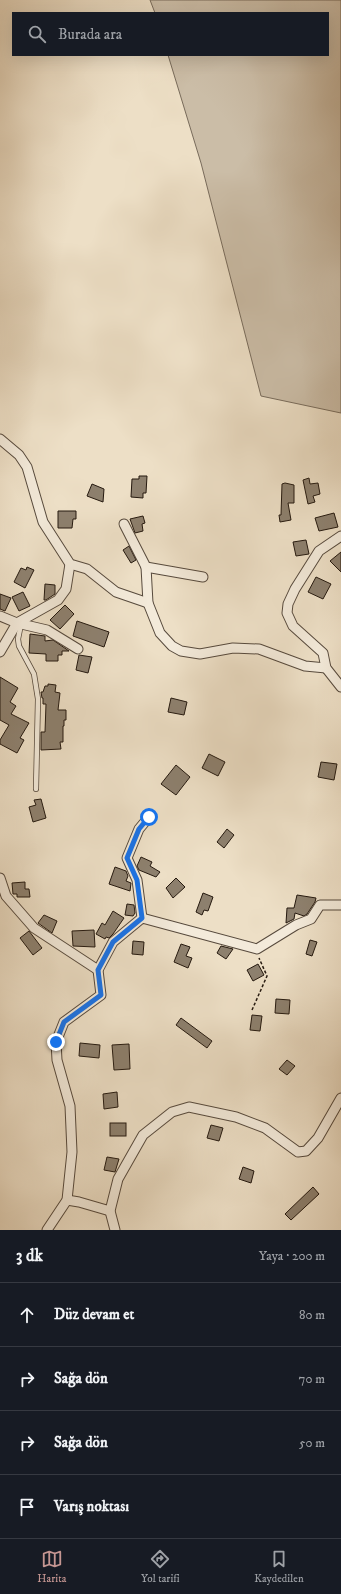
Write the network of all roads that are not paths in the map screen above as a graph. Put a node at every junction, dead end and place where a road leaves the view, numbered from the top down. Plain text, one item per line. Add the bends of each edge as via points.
1 (0, 439) edge
2 (124, 524) dead end
3 (341, 536) edge
4 (70, 564) junction
5 (146, 567) junction
6 (203, 577) dead end
7 (148, 603) junction
8 (0, 616) edge
9 (19, 623) junction
10 (78, 649) dead end
11 (0, 652) edge
12 (326, 668) junction
13 (341, 687) edge
14 (36, 789) dead end
15 (149, 817) dead end
16 (0, 878) edge
17 (341, 905) edge
18 (142, 918) junction
19 (98, 970) junction
20 (341, 1098) edge
21 (67, 1200) junction
22 (110, 1211) junction
23 (47, 1230) edge
24 (115, 1230) edge

1 - 4 street via 19,455 27,467 43,522
2 - 5 street
3 - 12 street via 319,551 294,589 288,604 287,613 293,626 322,653
4 - 7 street via 87,569 116,592
4 - 9 street via 66,589 58,600
5 - 6 street
5 - 7 street
7 - 12 street via 160,633 172,646 181,651 200,654 233,648 260,649 305,666
8 - 9 street
9 - 10 street via 47,630
9 - 11 street
9 - 14 lane via 20,646 34,674 38,698
12 - 13 street
15 - 18 street via 139,829 127,858 137,880
16 - 19 street via 6,896 34,928
17 - 18 street via 320,905 311,919 256,949
18 - 19 street via 113,942
19 - 21 street via 101,995 64,1022 56,1042 57,1060 70,1106 72,1152
20 - 22 street via 318,1138 306,1152 298,1152 265,1128 236,1117 189,1107 172,1112 143,1135 118,1179
21 - 22 street
21 - 23 street
22 - 24 street

